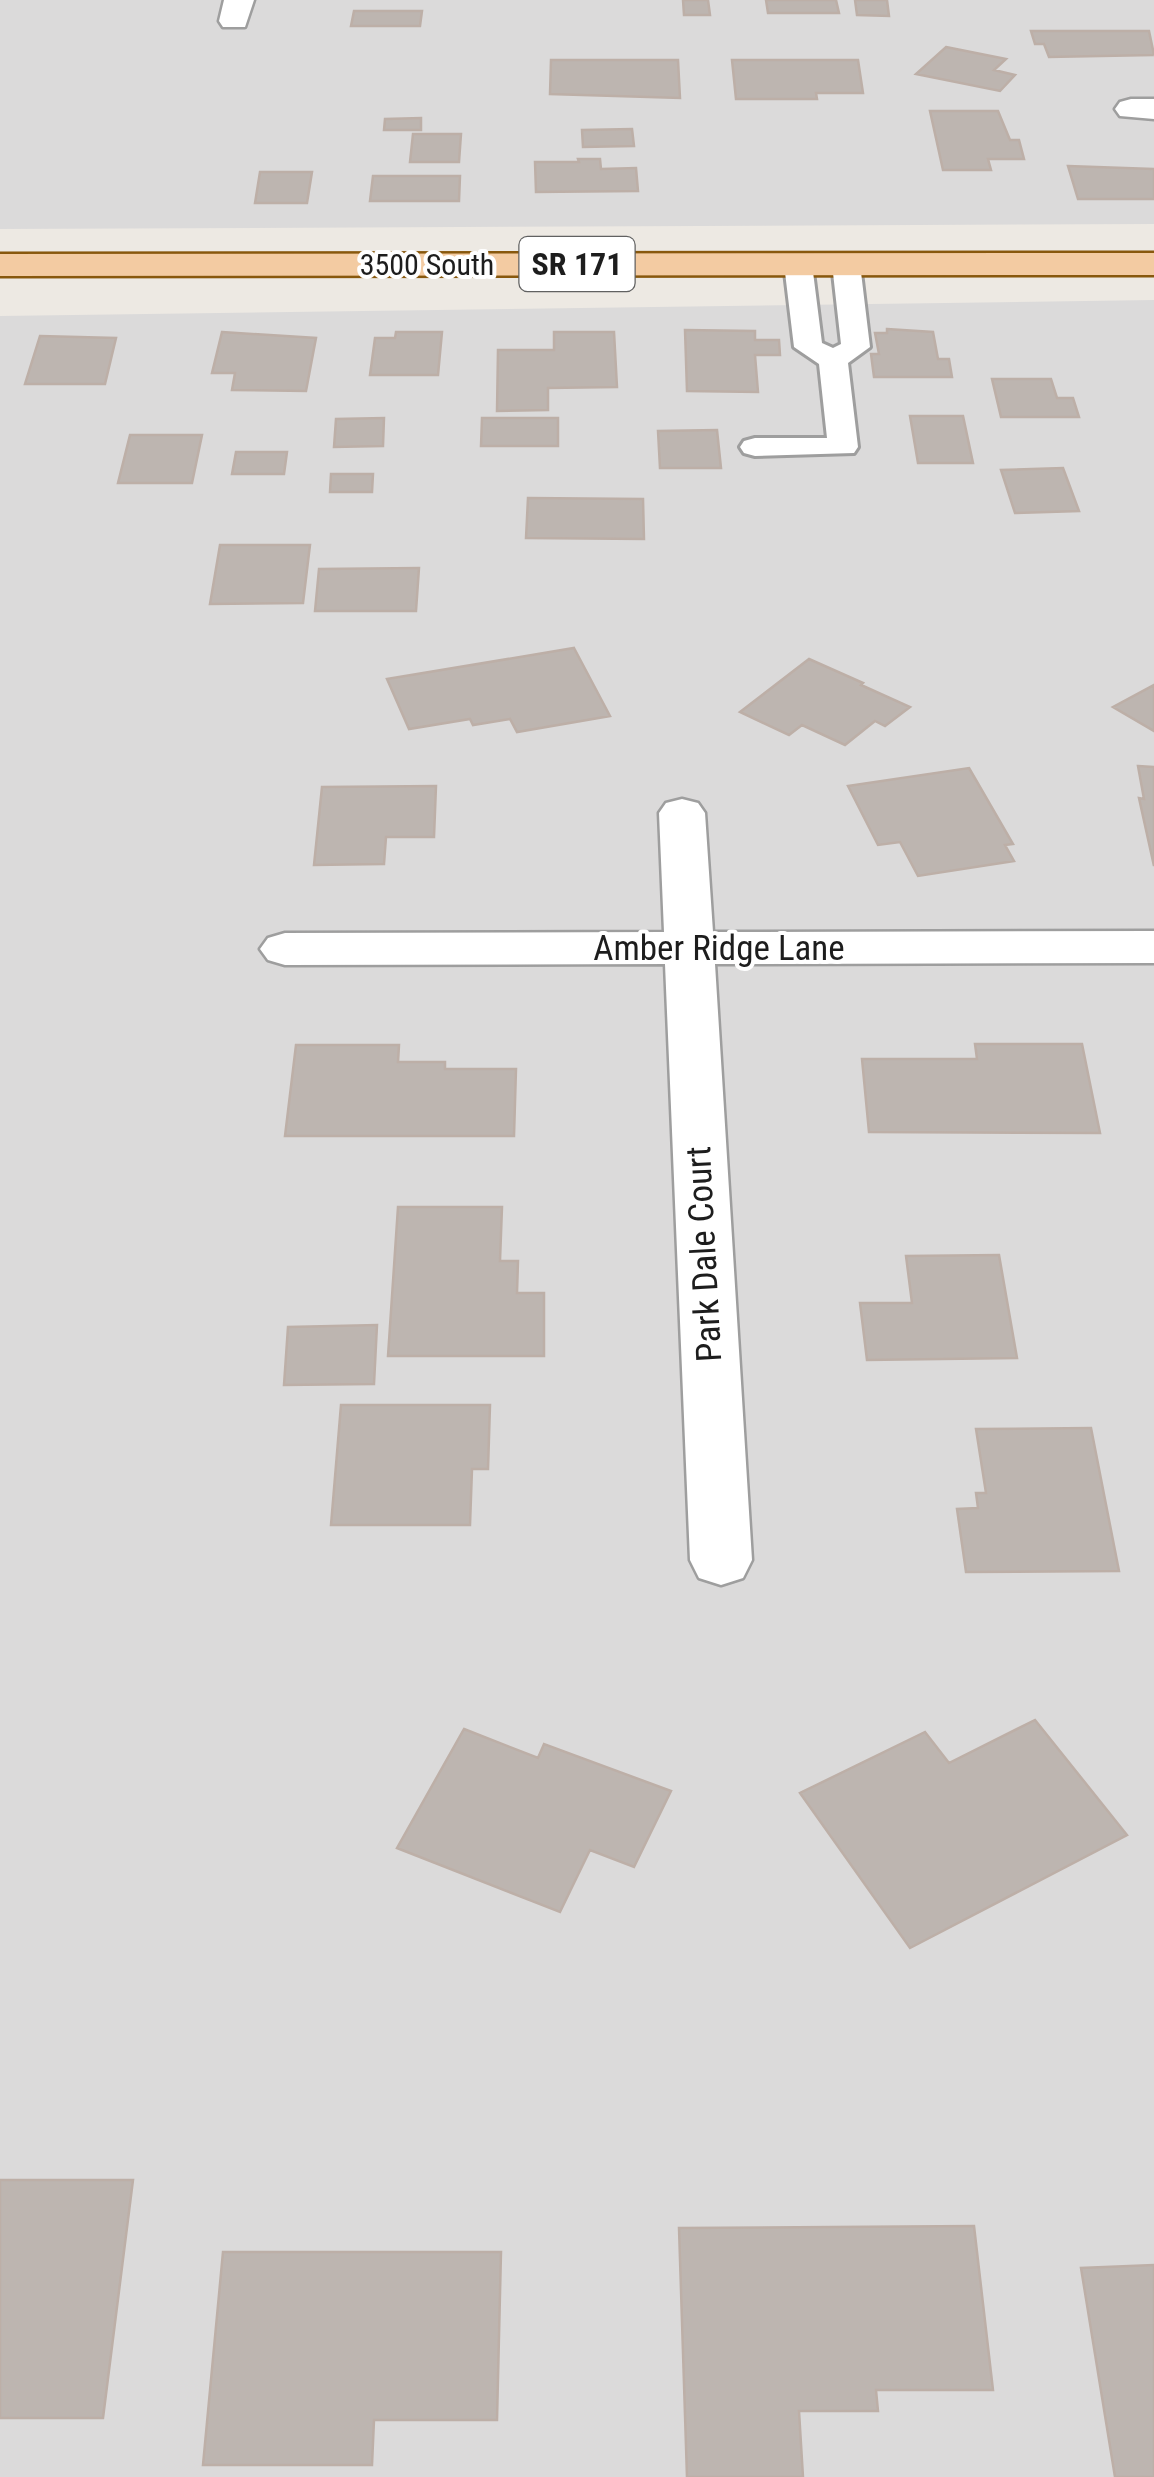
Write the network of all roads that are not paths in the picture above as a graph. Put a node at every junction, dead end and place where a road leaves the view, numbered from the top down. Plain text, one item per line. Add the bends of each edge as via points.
1 (1147, 263) edge
2 (798, 264) junction
3 (846, 264) junction
4 (0, 265) edge
5 (833, 360) junction
6 (755, 447) dead end
7 (682, 813) dead end
8 (1154, 947) edge
9 (688, 948) junction
10 (285, 949) dead end
11 (721, 1560) dead end

1 - 3 main road, 3500 South / SR 171
2 - 3 main road, 3500 South / SR 171
2 - 4 main road, 3500 South / SR 171
2 - 5 lane via 808,348
3 - 5 lane via 856,347
5 - 6 lane via 843,447
7 - 9 street, Park Dale Court
8 - 9 street, Amber Ridge Lane
9 - 10 street, Amber Ridge Lane
9 - 11 street, Park Dale Court

